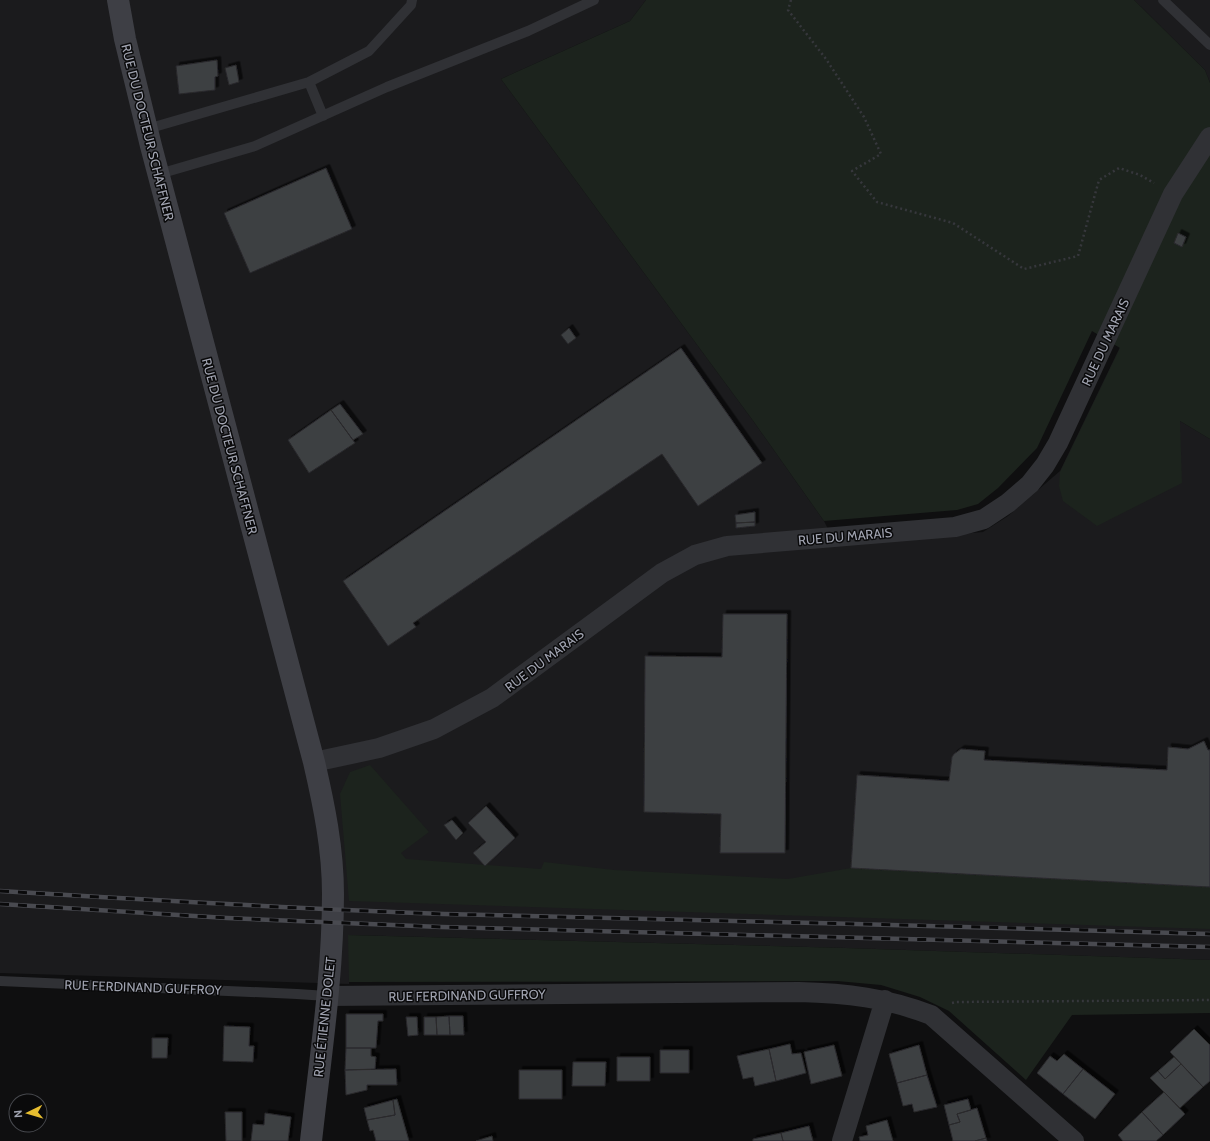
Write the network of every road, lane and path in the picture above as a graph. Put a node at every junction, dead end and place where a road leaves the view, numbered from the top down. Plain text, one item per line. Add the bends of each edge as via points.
1 (118, 0) edge
2 (412, 0) edge
3 (594, 0) edge
4 (791, 0) edge
5 (1163, 0) edge
6 (1210, 45) edge
7 (309, 82) junction
8 (323, 116) junction
9 (147, 129) junction
10 (1210, 137) edge
11 (159, 174) junction
12 (1173, 194) junction
13 (314, 762) junction
14 (333, 893) joint
15 (0, 981) edge
16 (327, 996) junction
17 (885, 1000) junction
18 (1210, 1000) edge
19 (931, 1015) junction
20 (311, 1141) edge
21 (842, 1141) edge
22 (1074, 1141) edge

1 - 9 street, RUE DU DOCTEUR SCHAFFNER
2 - 7 lane via 411,5 369,51
3 - 8 lane via 528,31 387,87
4 - 12 path via 788,10 826,59 864,117 881,154 852,171 877,202 953,223 1024,270 1078,256 1099,180 1119,168 1140,175
5 - 6 lane
7 - 8 lane
7 - 9 lane
8 - 11 lane via 255,146
9 - 11 street, RUE DU DOCTEUR SCHAFFNER
10 - 12 street, RUE DU MARAIS
11 - 13 street, RUE DU DOCTEUR SCHAFFNER
12 - 13 street, RUE DU MARAIS via 1058,443 1030,484 984,519 955,527 727,546 695,555 662,572 492,698 434,729 386,746
13 - 14 street, RUE DU DOCTEUR SCHAFFNER via 327,827
14 - 16 street, RUE ÉTIENNE DOLET
15 - 16 lane, RUE FERDINAND GUFFROY
16 - 17 street, RUE FERDINAND GUFFROY via 799,992
16 - 20 street, RUE ÉTIENNE DOLET
17 - 19 street, RUE FERDINAND GUFFROY
17 - 21 street
18 - 19 path via 956,1002
19 - 22 street

